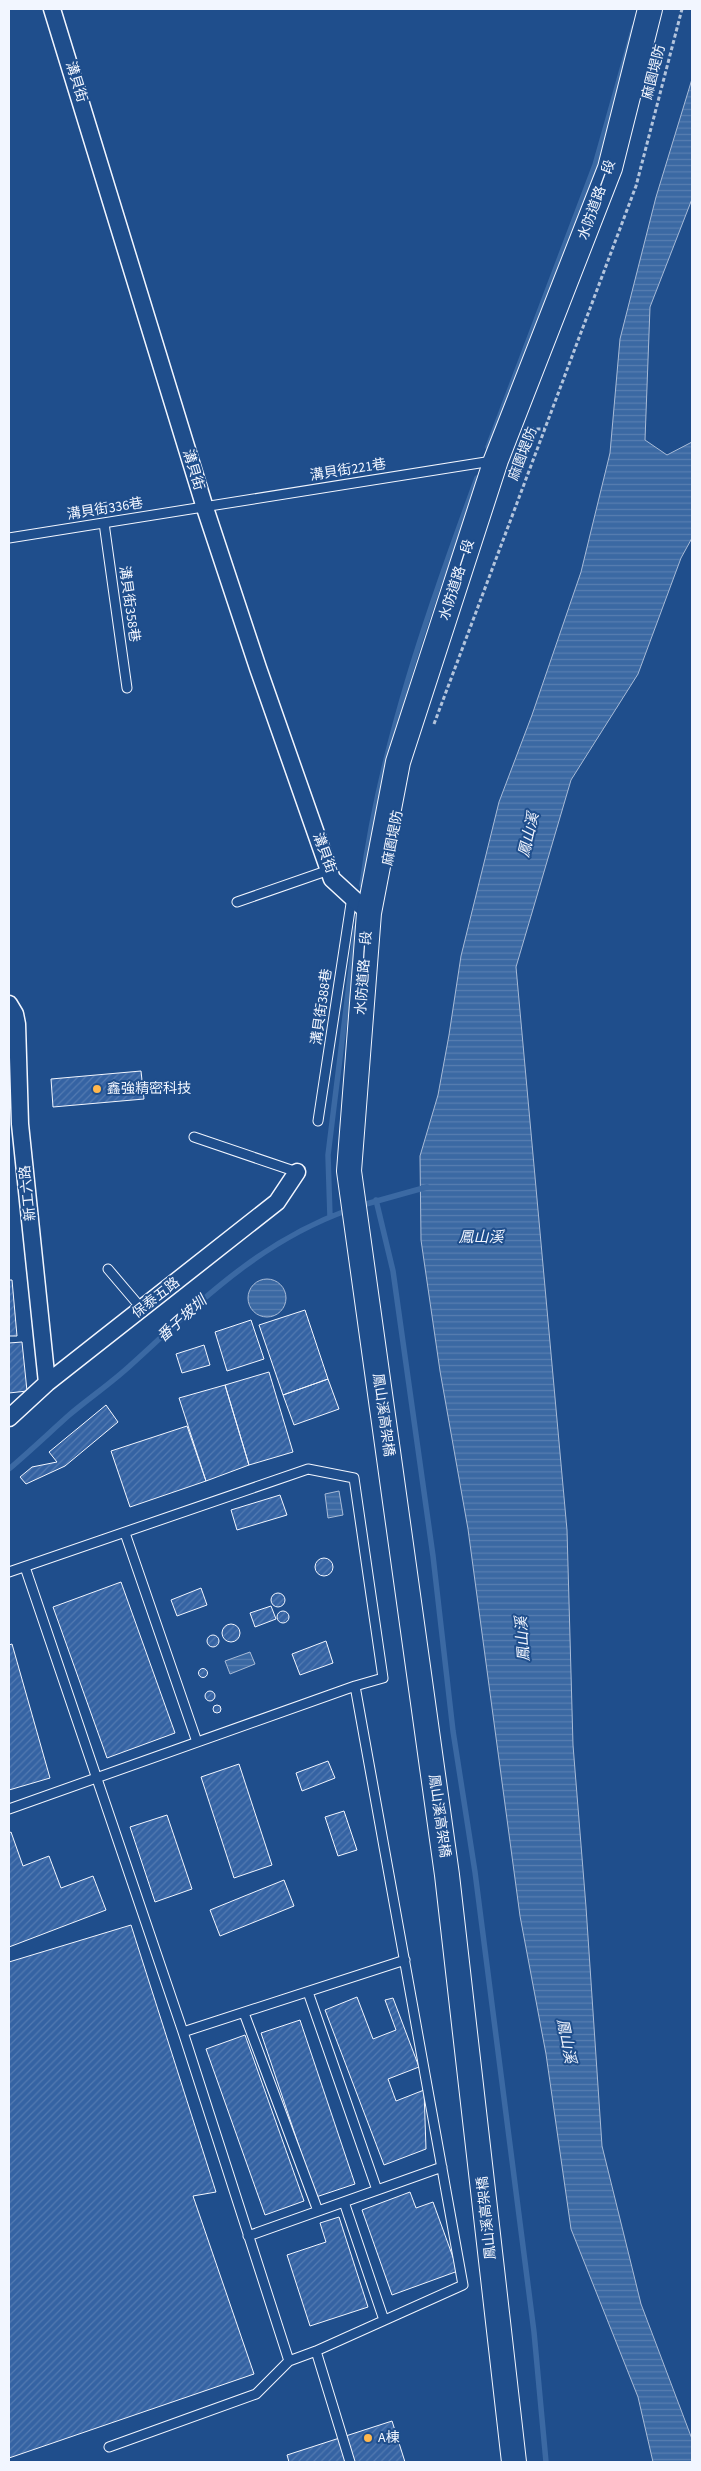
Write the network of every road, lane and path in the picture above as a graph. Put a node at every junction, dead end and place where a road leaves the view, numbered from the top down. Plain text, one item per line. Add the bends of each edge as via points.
1 (52, 9) edge
2 (650, 9) edge
3 (682, 9) edge
4 (496, 460) junction
5 (205, 508) junction
6 (104, 523) junction
7 (9, 538) edge
8 (127, 688) dead end
9 (432, 729) dead end
10 (329, 870) junction
11 (352, 897) junction
12 (236, 902) dead end
13 (369, 913) junction
14 (9, 1004) edge
15 (318, 1121) dead end
16 (194, 1137) dead end
17 (297, 1172) joint
18 (349, 1172) joint
19 (108, 1269) dead end
20 (142, 1309) junction
21 (47, 1383) junction
22 (9, 1418) edge
23 (125, 1533) junction
24 (25, 1566) junction
25 (9, 1572) edge
26 (355, 1686) junction
27 (197, 1742) junction
28 (96, 1778) junction
29 (9, 1808) edge
30 (405, 1960) junction
31 (308, 1992) junction
32 (244, 2012) junction
33 (183, 2032) junction
34 (442, 2167) junction
35 (376, 2190) junction
36 (344, 2202) junction
37 (318, 2211) junction
38 (248, 2236) junction
39 (384, 2320) junction
40 (316, 2351) junction
41 (288, 2361) junction
42 (109, 2448) dead end
43 (350, 2462) edge
44 (514, 2462) edge

1 - 5 street, 溝貝街
2 - 4 street, 水防道路一段 via 610,168
3 - 9 path, 麻園堤防 via 636,186
4 - 5 lane, 溝貝街221巷
4 - 13 street, 水防道路一段 via 398,762
5 - 6 lane, 溝貝街336巷
5 - 10 street, 溝貝街
6 - 7 lane, 溝貝街336巷
6 - 8 lane, 溝貝街358巷
10 - 11 street, 溝貝街 via 332,879
10 - 12 lane
11 - 13 street, 溝貝街
11 - 15 lane, 溝貝街388巷
13 - 18 street, 水防道路一段
14 - 21 street, 新工六路 via 17,1024 20,1124
16 - 17 lane
17 - 20 street, 保泰五路 via 277,1202
18 - 44 street, 鳳山溪高架橋 via 448,1875
19 - 20 lane
20 - 21 street, 保泰五路
21 - 22 street, 保泰五路
23 - 24 lane
23 - 26 lane via 308,1469 354,1478 383,1678
23 - 27 lane
24 - 25 lane
24 - 28 lane
26 - 27 lane
26 - 30 lane
27 - 28 lane
28 - 29 lane
28 - 33 lane
30 - 31 lane
30 - 34 lane
31 - 32 lane
31 - 35 lane
32 - 33 lane
32 - 37 lane
33 - 38 lane
34 - 35 lane
34 - 39 lane via 463,2285
35 - 36 lane
36 - 37 lane
36 - 39 lane
37 - 38 lane
38 - 41 lane
39 - 40 lane
40 - 41 lane
40 - 43 lane
41 - 42 lane via 256,2394

